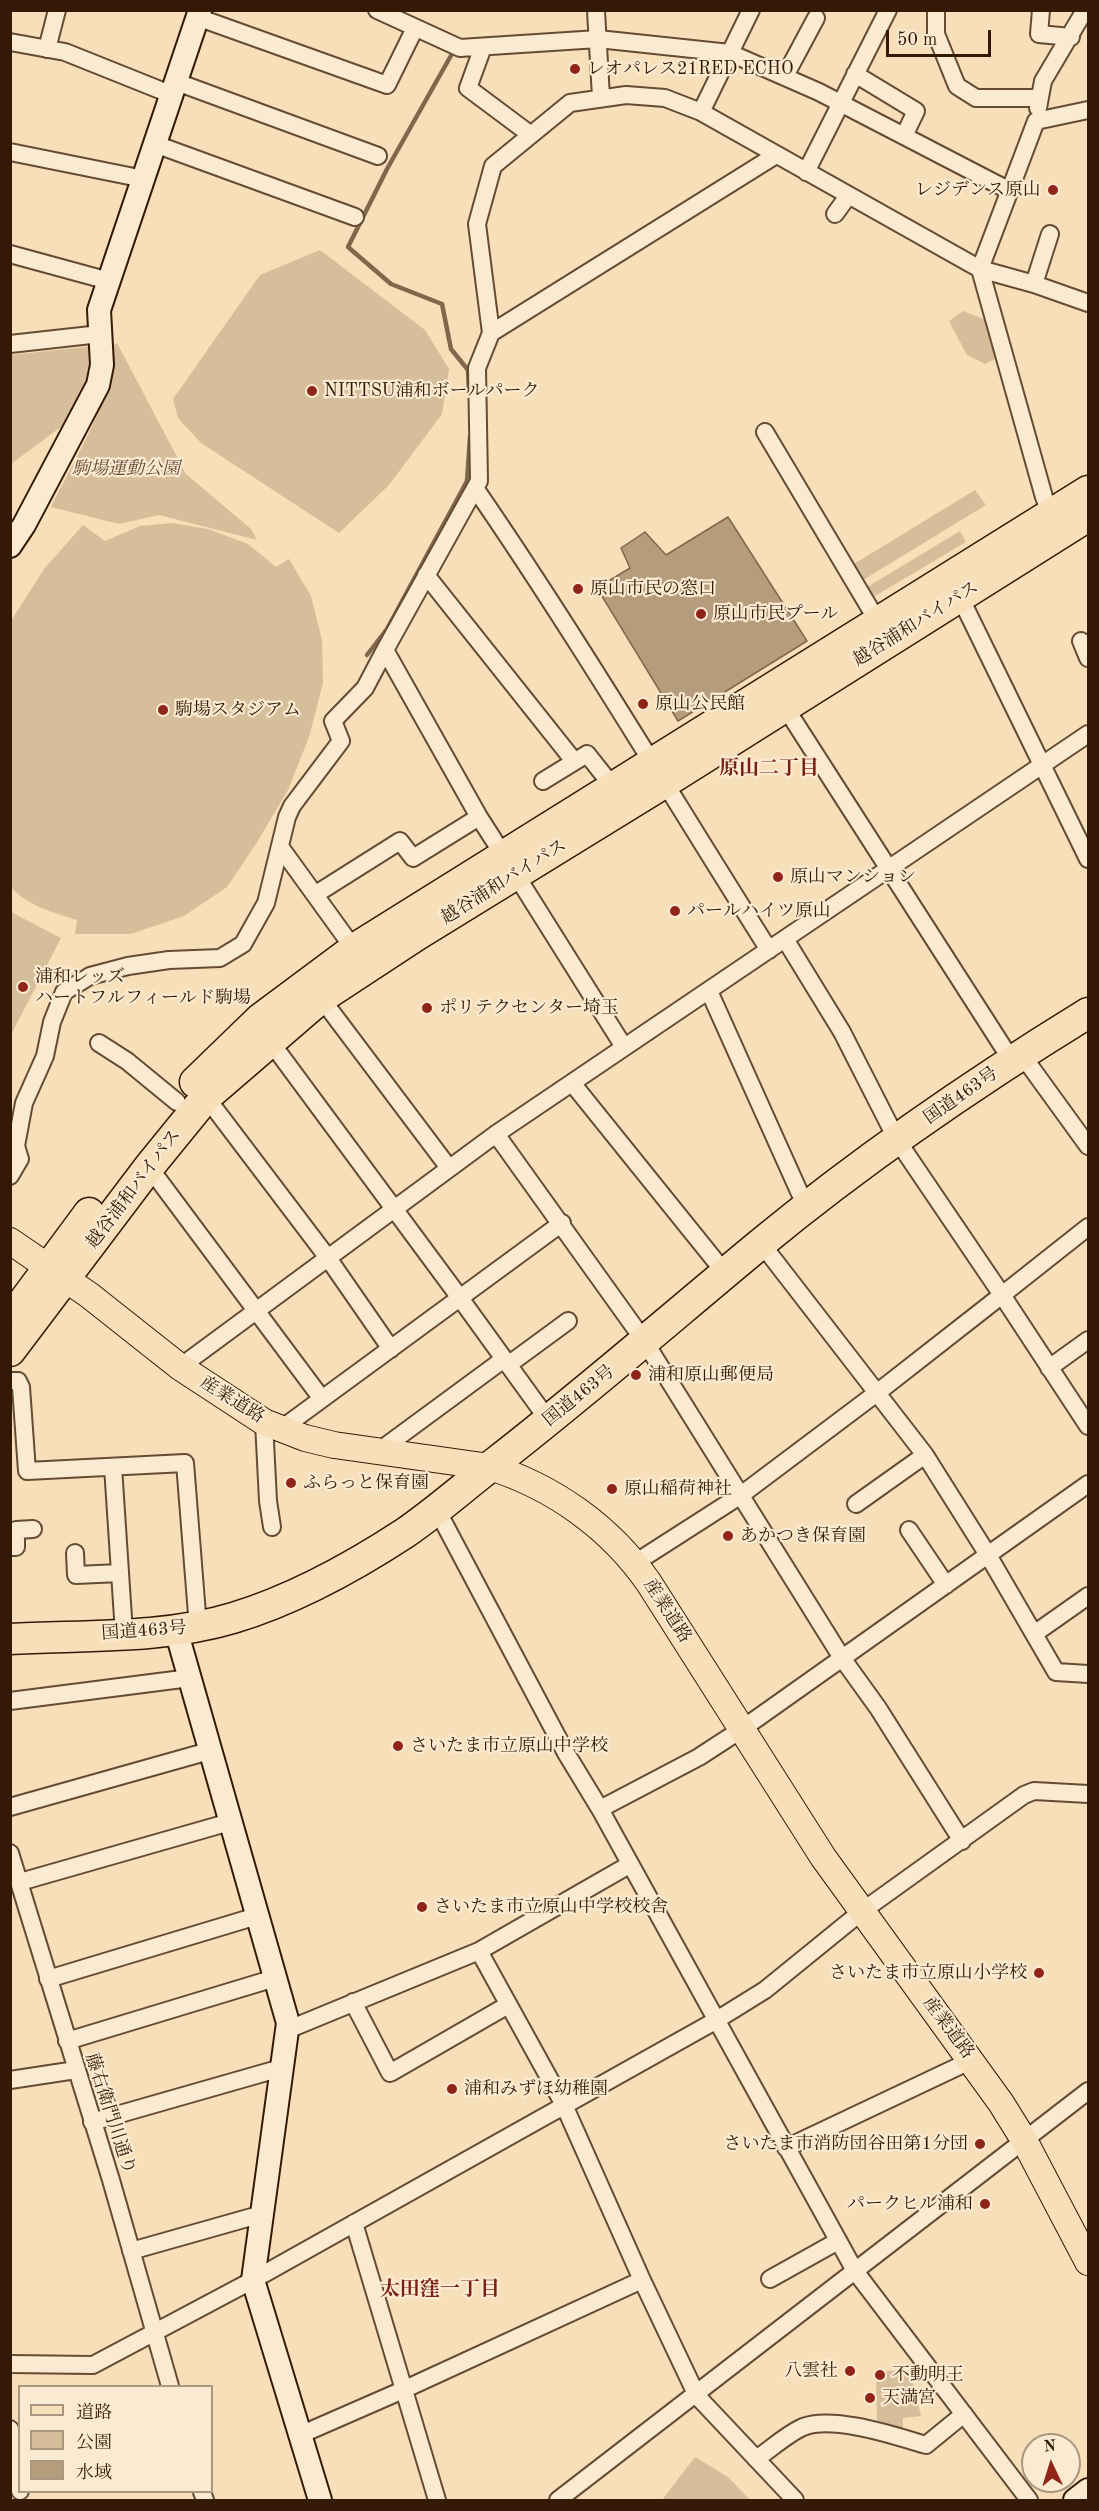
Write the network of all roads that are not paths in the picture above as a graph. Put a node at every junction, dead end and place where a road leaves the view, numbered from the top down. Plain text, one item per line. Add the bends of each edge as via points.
1 (57, 10) edge
2 (377, 10) edge
3 (751, 10) edge
4 (888, 10) edge
5 (936, 10) edge
6 (1041, 10) edge
7 (1085, 10) edge
8 (596, 11) edge
9 (199, 14) edge
10 (816, 18) dead end
11 (415, 28) junction
12 (1071, 37) junction
13 (598, 39) junction
14 (10, 42) edge
15 (483, 47) junction
16 (47, 49) junction
17 (730, 53) junction
18 (855, 74) junction
19 (785, 76) junction
20 (172, 87) junction
21 (601, 97) junction
22 (1039, 98) junction
23 (840, 103) junction
24 (1089, 110) edge
25 (701, 112) junction
26 (1036, 121) junction
27 (531, 135) junction
28 (904, 136) junction
29 (155, 144) junction
30 (10, 152) edge
31 (776, 155) junction
32 (378, 156) dead end
33 (806, 172) junction
34 (144, 179) junction
35 (1010, 191) junction
36 (848, 196) junction
37 (835, 214) dead end
38 (355, 217) dead end
39 (1050, 234) dead end
40 (10, 254) edge
41 (980, 269) junction
42 (109, 281) junction
43 (1034, 284) junction
44 (1089, 303) edge
45 (491, 333) junction
46 (100, 334) junction
47 (10, 344) edge
48 (765, 432) dead end
49 (475, 488) junction
50 (1089, 491) edge
51 (1051, 515) junction
52 (1089, 516) edge
53 (10, 546) edge
54 (426, 575) junction
55 (960, 597) junction
56 (883, 631) junction
57 (1081, 641) dead end
58 (385, 650) junction
59 (1089, 658) edge
60 (785, 707) junction
61 (1089, 734) edge
62 (574, 761) junction
63 (1043, 766) junction
64 (658, 774) junction
65 (543, 781) dead end
66 (614, 788) junction
67 (478, 817) junction
68 (281, 848) junction
69 (1089, 859) edge
70 (510, 866) junction
71 (889, 868) junction
72 (316, 894) junction
73 (785, 939) junction
74 (354, 949) junction
75 (769, 950) junction
76 (709, 991) junction
77 (321, 999) junction
78 (1089, 1013) edge
79 (270, 1041) junction
80 (99, 1043) dead end
81 (624, 1047) junction
82 (1017, 1058) junction
83 (572, 1083) junction
84 (206, 1097) junction
85 (177, 1102) junction
86 (496, 1134) junction
87 (897, 1140) junction
88 (1089, 1146) edge
89 (149, 1167) junction
90 (449, 1168) junction
91 (10, 1176) edge
92 (806, 1207) junction
93 (395, 1208) junction
94 (562, 1223) junction
95 (1089, 1227) edge
96 (10, 1241) edge
97 (761, 1243) junction
98 (327, 1258) junction
99 (58, 1273) junction
100 (725, 1273) junction
101 (1002, 1295) junction
102 (460, 1298) junction
103 (255, 1311) junction
104 (10, 1319) edge
105 (568, 1321) dead end
106 (1089, 1340) edge
107 (645, 1342) junction
108 (391, 1348) junction
109 (10, 1351) edge
110 (506, 1362) junction
111 (180, 1367) junction
112 (1049, 1368) junction
113 (10, 1381) edge
114 (878, 1392) junction
115 (322, 1399) junction
116 (1086, 1416) edge
117 (549, 1421) junction
118 (272, 1426) junction
119 (379, 1451) junction
120 (925, 1455) junction
121 (113, 1467) junction
122 (490, 1467) junction
123 (1089, 1484) edge
124 (741, 1495) junction
125 (856, 1504) dead end
126 (437, 1510) junction
127 (272, 1527) dead end
128 (33, 1528) dead end
129 (909, 1530) dead end
130 (10, 1547) edge
131 (75, 1553) dead end
132 (988, 1555) junction
133 (635, 1563) junction
134 (120, 1573) junction
135 (946, 1585) junction
136 (1089, 1596) edge
137 (187, 1628) junction
138 (124, 1633) junction
139 (1034, 1634) junction
140 (10, 1639) edge
141 (842, 1658) junction
142 (1089, 1674) edge
143 (190, 1678) junction
144 (10, 1701) edge
145 (742, 1729) junction
146 (209, 1750) junction
147 (1089, 1794) edge
148 (10, 1806) edge
149 (600, 1809) junction
150 (230, 1822) junction
151 (962, 1841) junction
152 (629, 1865) junction
153 (14, 1868) edge
154 (861, 1912) junction
155 (257, 1916) junction
156 (479, 1951) junction
157 (275, 1978) junction
158 (48, 1979) junction
159 (353, 2002) junction
160 (508, 2005) junction
161 (715, 2021) junction
162 (286, 2030) junction
163 (67, 2041) junction
164 (972, 2060) junction
165 (281, 2068) junction
166 (76, 2070) junction
167 (10, 2080) edge
168 (1089, 2091) edge
169 (564, 2105) junction
170 (92, 2122) junction
171 (1024, 2140) junction
172 (786, 2148) junction
173 (262, 2214) junction
174 (354, 2223) junction
175 (838, 2241) junction
176 (131, 2251) junction
177 (1089, 2262) edge
178 (855, 2271) junction
179 (770, 2279) dead end
180 (253, 2280) junction
181 (642, 2280) junction
182 (154, 2332) junction
183 (10, 2364) edge
184 (170, 2385) edge
185 (404, 2390) junction
186 (696, 2393) junction
187 (964, 2414) junction
188 (10, 2429) edge
189 (300, 2434) junction
190 (756, 2459) junction
191 (18, 2479) edge
192 (1089, 2490) edge
193 (320, 2500) edge
194 (437, 2500) edge
195 (558, 2500) edge
196 (795, 2500) edge
197 (1029, 2500) edge
198 (1075, 2500) edge

1 - 16 street
2 - 11 street
3 - 17 street
4 - 18 street
5 - 22 street via 936,34 957,86 976,98
6 - 12 street via 1039,34
7 - 12 street
8 - 13 street
9 - 11 street via 387,84
9 - 20 street
10 - 19 street
11 - 15 street via 460,48
12 - 22 street via 1043,81
13 - 15 street
13 - 17 street
13 - 21 street
14 - 16 street
15 - 27 street via 468,88
16 - 20 street
17 - 19 street
17 - 25 street
18 - 23 street
18 - 28 street via 916,111
19 - 23 street
20 - 29 street
20 - 32 street
21 - 25 street via 665,98
21 - 27 street via 570,103
22 - 26 street
23 - 28 street
23 - 33 street
24 - 26 street
25 - 31 street
26 - 35 street
27 - 45 street via 493,166 477,224
28 - 35 street
29 - 34 street
29 - 38 street
30 - 34 street
31 - 33 street
31 - 45 street
33 - 36 street
34 - 42 street
35 - 41 street
36 - 37 street
36 - 41 street
39 - 43 street
40 - 42 street
41 - 43 street
41 - 51 street
42 - 46 street via 99,310
43 - 44 street
45 - 49 street via 477,368 479,481
46 - 47 street
46 - 53 street via 102,365 98,385
48 - 56 street
49 - 54 street
49 - 64 street via 546,592
50 - 51 highway, 越谷浦和バイパス
51 - 56 highway, 越谷浦和バイパス
52 - 55 highway, 越谷浦和バイパス
54 - 58 street
54 - 62 street
55 - 56 highway, 越谷浦和バイパス
55 - 63 street
56 - 60 highway, 越谷浦和バイパス
56 - 64 highway, 越谷浦和バイパス
57 - 59 street
58 - 67 street
58 - 68 street via 365,688 333,721 341,741 292,806
60 - 64 highway, 越谷浦和バイパス
60 - 71 street
61 - 63 street
62 - 65 street
62 - 66 street via 586,754
63 - 69 street
63 - 71 street
64 - 66 highway, 越谷浦和バイパス
64 - 70 highway, 越谷浦和バイパス
64 - 75 street
66 - 70 highway, 越谷浦和バイパス
67 - 70 street
67 - 72 street via 413,858 400,841
68 - 72 street
68 - 91 street via 266,903 243,944 219,958 169,960 90,976 64,992 45,1056 24,1102 16,1146 20,1159
70 - 74 highway, 越谷浦和バイパス
70 - 77 highway, 越谷浦和バイパス
70 - 81 street
71 - 73 street
71 - 82 street
72 - 74 street
73 - 75 street
73 - 87 street via 842,1032
74 - 85 highway, 越谷浦和バイパス via 260,1018
75 - 76 street
76 - 81 street
76 - 92 street
77 - 79 highway, 越谷浦和バイパス
77 - 90 street
78 - 82 highway, 国道463号
79 - 84 highway, 越谷浦和バイパス
79 - 93 street
80 - 85 street
81 - 83 street
82 - 87 highway, 国道463号
82 - 88 street
83 - 86 street
83 - 100 street
84 - 89 highway, 越谷浦和バイパス
84 - 98 street
85 - 99 highway, 越谷浦和バイパス via 145,1140
86 - 90 street
86 - 94 street
87 - 92 highway, 国道463号
87 - 101 street
89 - 99 highway, 越谷浦和バイパス
89 - 103 street
90 - 93 street
92 - 97 highway, 国道463号
93 - 98 street
93 - 102 street
94 - 102 street
94 - 107 street
95 - 101 street
96 - 99 main road, 産業道路
97 - 100 highway, 国道463号
97 - 114 street
98 - 103 street
98 - 108 street
99 - 104 highway, 越谷浦和バイパス
99 - 109 highway, 越谷浦和バイパス
99 - 111 main road, 産業道路
100 - 107 highway, 国道463号
101 - 112 street
101 - 114 street
102 - 108 street
102 - 110 street
103 - 111 street
103 - 115 street
105 - 110 street
106 - 112 street
107 - 117 highway, 国道463号
107 - 124 street
108 - 115 street
110 - 117 street
110 - 119 street
111 - 118 main road, 産業道路
112 - 116 street
113 - 121 street via 18,1381 21,1387 27,1471
114 - 120 street
114 - 124 street
115 - 118 street
117 - 122 highway, 国道463号
118 - 119 main road, 産業道路 via 334,1445
118 - 127 street via 268,1501
119 - 122 main road, 産業道路
120 - 125 street
120 - 132 street
121 - 134 street
121 - 137 street via 185,1463
122 - 126 highway, 国道463号
122 - 133 main road, 産業道路 via 531,1483 578,1510
123 - 132 street
124 - 133 street
124 - 141 street
126 - 137 highway, 国道463号 via 396,1539 268,1606
126 - 149 street via 566,1753
128 - 130 street via 16,1530 16,1547
129 - 135 street
131 - 134 street via 76,1575
132 - 135 street
132 - 139 street
133 - 145 main road, 産業道路
134 - 138 street
135 - 141 street
136 - 139 street
137 - 138 highway, 国道463号
137 - 143 street
138 - 140 highway, 国道463号
139 - 142 street via 1056,1672
141 - 145 street
141 - 151 street
143 - 144 street
143 - 146 street
145 - 149 street via 699,1757
145 - 154 main road, 産業道路
146 - 148 street
146 - 150 street
147 - 151 street via 1034,1791
149 - 152 street
150 - 153 street
150 - 155 street
151 - 154 street
152 - 156 street
152 - 161 street
153 - 158 street, 藤右衛門川通り
154 - 161 street via 765,1990
154 - 164 main road, 産業道路
155 - 157 street
155 - 158 street
156 - 159 street
156 - 160 street
157 - 162 street via 288,2022
157 - 163 street
158 - 163 street, 藤右衛門川通り
159 - 160 street via 390,2073
159 - 162 street
160 - 169 street
161 - 169 street
161 - 172 street
162 - 165 street
163 - 166 street, 藤右衛門川通り
164 - 171 main road, 産業道路
164 - 172 street
165 - 170 street
165 - 173 street
166 - 167 street
166 - 170 street, 藤右衛門川通り
168 - 171 street
169 - 174 street
169 - 181 street
170 - 176 street, 藤右衛門川通り
171 - 177 main road, 産業道路
171 - 178 street
172 - 175 street
173 - 176 street
173 - 180 street
174 - 180 street
174 - 185 street
175 - 178 street
175 - 179 street
176 - 182 street, 藤右衛門川通り
178 - 186 street
178 - 187 street
180 - 182 street
180 - 189 street
181 - 185 street
181 - 186 street
182 - 183 street via 93,2365
182 - 184 street, 藤右衛門川通り
185 - 189 street
185 - 194 street
186 - 190 street
186 - 195 street
187 - 190 street via 926,2445 874,2429 827,2424 803,2427
187 - 197 street
188 - 191 street
189 - 193 street
190 - 196 street
192 - 198 street

